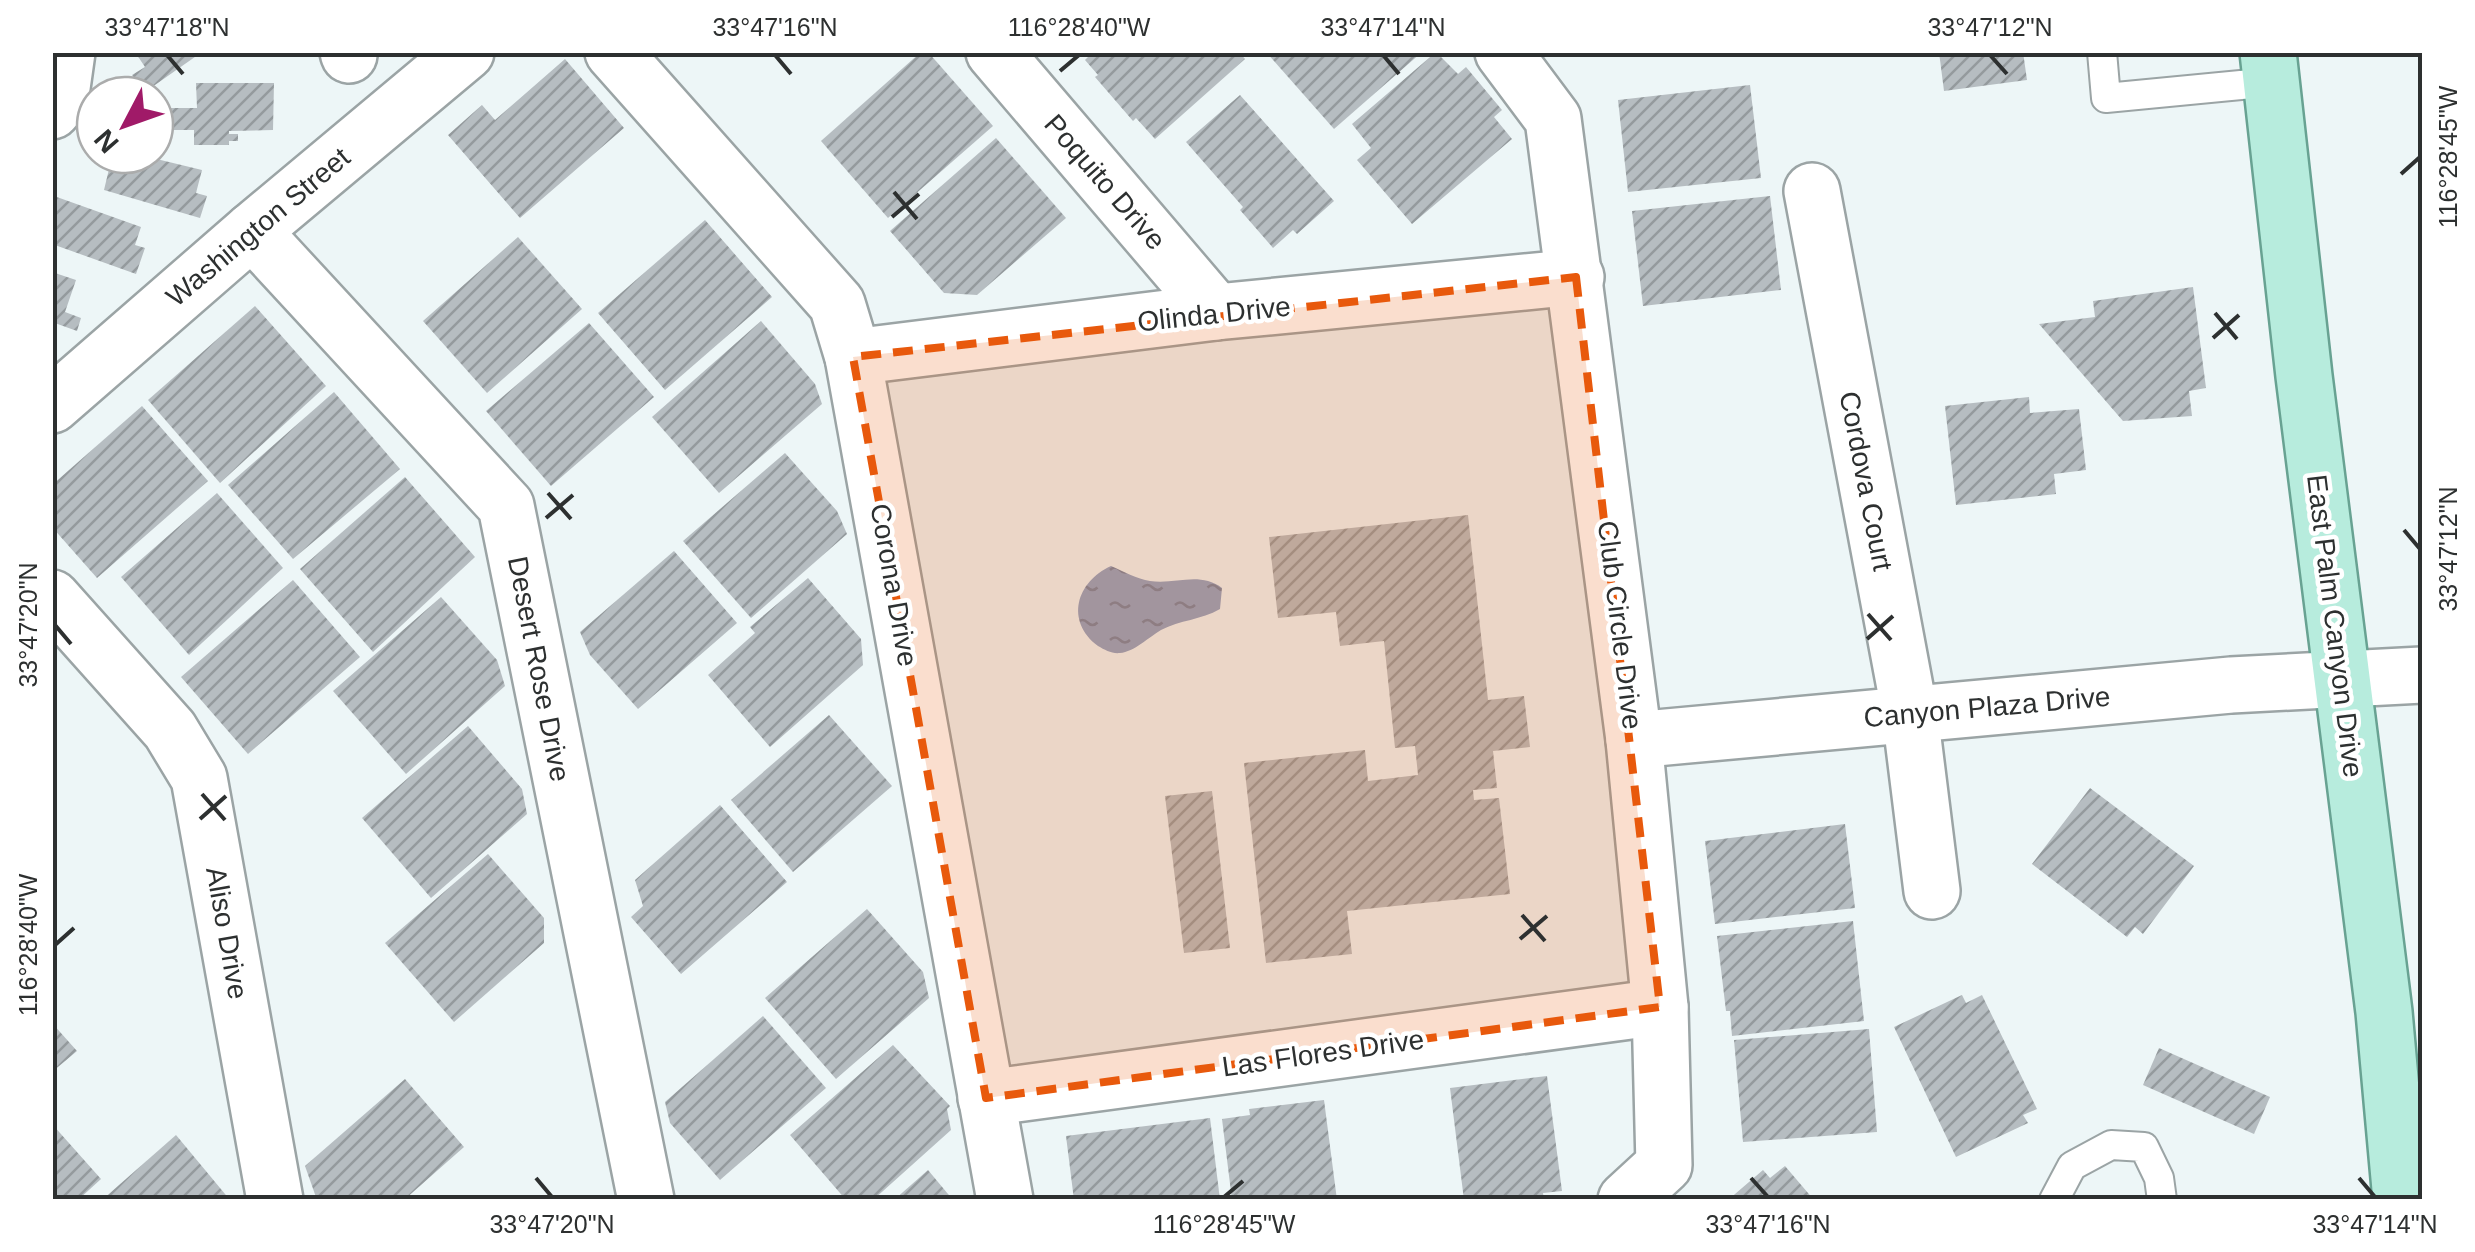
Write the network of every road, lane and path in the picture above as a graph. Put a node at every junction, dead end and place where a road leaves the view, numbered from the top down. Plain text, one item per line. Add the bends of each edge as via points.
1 (68, 52) edge
2 (466, 52) edge
3 (614, 52) edge
4 (994, 52) edge
5 (1503, 52) edge
6 (2102, 52) edge
7 (2270, 67) edge
8 (52, 111) edge
9 (1812, 191) dead end
10 (252, 231) junction
11 (1576, 277) junction
12 (1216, 312) junction
13 (853, 357) junction
14 (52, 404) edge
15 (52, 598) edge
16 (2422, 675) edge
17 (2341, 679) junction
18 (1910, 714) junction
19 (1634, 740) junction
20 (1932, 891) dead end
21 (1660, 1007) junction
22 (986, 1098) junction
23 (2407, 1171) edge
24 (275, 1200) edge
25 (646, 1200) edge
26 (1005, 1200) edge
27 (1626, 1200) edge
28 (2054, 1200) edge
29 (2162, 1200) edge

1 - 8 street via 60,102
2 - 10 street, Washington Street
3 - 13 street, Corona Drive via 837,304
4 - 12 street, Poquito Drive
5 - 11 street, Club Circle Drive via 1554,119
6 - 7 lane via 2106,98
7 - 17 main road, East Palm Canyon Drive
9 - 18 street, Cordova Court
10 - 14 street, Washington Street
10 - 25 street, Desert Rose Drive via 506,506
11 - 12 street, Olinda Drive
11 - 19 street, Club Circle Drive
12 - 13 street, Olinda Drive
13 - 22 street, Corona Drive
15 - 24 street, Aliso Drive via 170,730 199,778
16 - 17 street, Canyon Plaza Drive
17 - 18 street, Canyon Plaza Drive
17 - 23 main road, East Palm Canyon Drive
18 - 19 street, Canyon Plaza Drive
18 - 20 street, Cordova Court
19 - 21 street, Club Circle Drive
21 - 22 street, Las Flores Drive
21 - 27 street, Club Circle Drive via 1664,1165
22 - 26 street, Corona Drive
28 - 29 lane via 2072,1166 2112,1145 2144,1148

